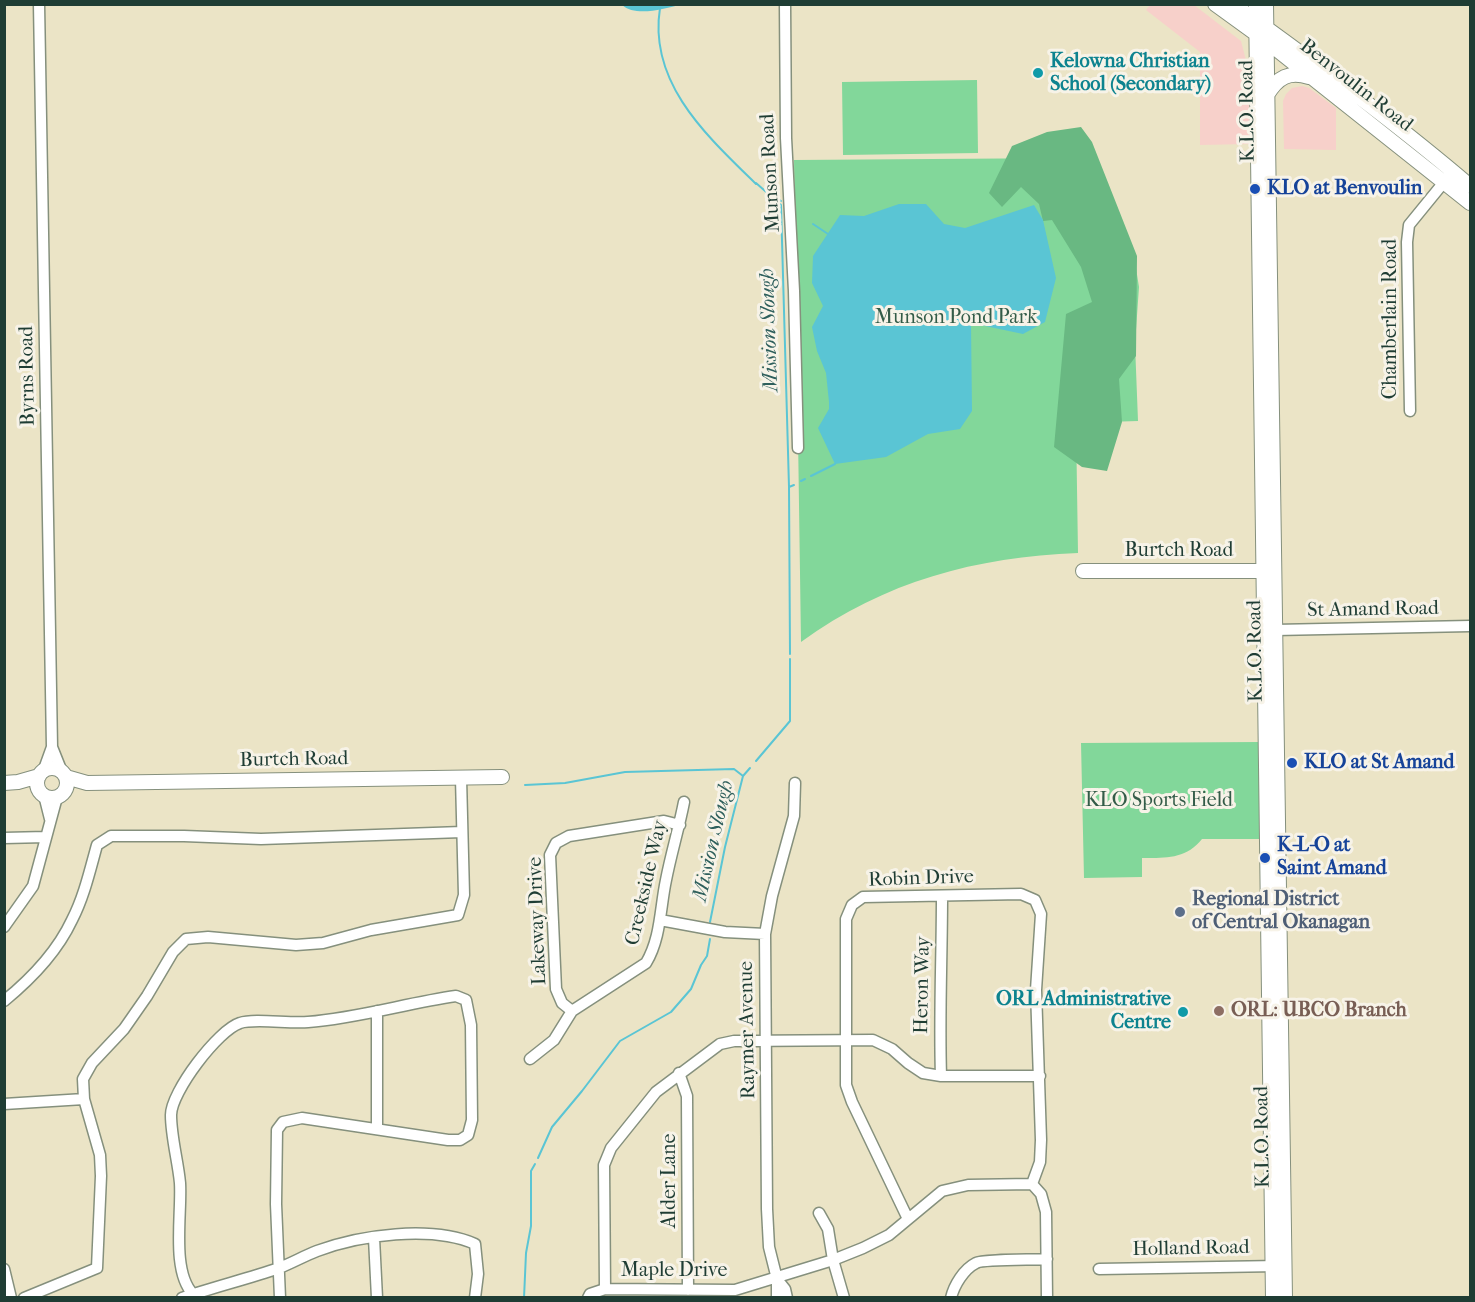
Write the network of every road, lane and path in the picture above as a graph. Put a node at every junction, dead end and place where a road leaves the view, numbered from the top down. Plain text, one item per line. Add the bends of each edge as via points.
1 (39, 4) edge
2 (784, 4) edge
3 (1215, 4) edge
4 (1233, 4) edge
5 (1256, 4) edge
6 (1266, 4) edge
7 (1261, 31) junction
8 (1314, 78) junction
9 (1267, 95) junction
10 (1449, 176) junction
11 (1470, 186) edge
12 (1470, 202) edge
13 (1410, 411) dead end
14 (798, 448) dead end
15 (1083, 571) dead end
16 (1269, 571) junction
17 (1470, 626) edge
18 (1275, 630) junction
19 (52, 747) junction
20 (41, 774) junction
21 (502, 777) dead end
22 (461, 778) junction
23 (11, 783) edge
24 (795, 783) dead end
25 (56, 787) junction
26 (684, 802) dead end
27 (680, 825) junction
28 (462, 832) junction
29 (46, 837) junction
30 (4, 838) edge
31 (942, 896) junction
32 (660, 920) junction
33 (4, 927) edge
34 (765, 934) junction
35 (4, 1001) edge
36 (377, 1011) junction
37 (573, 1011) junction
38 (847, 1039) junction
39 (767, 1041) junction
40 (530, 1059) dead end
41 (679, 1073) junction
42 (941, 1076) junction
43 (1040, 1076) junction
44 (84, 1099) junction
45 (4, 1104) edge
46 (377, 1128) junction
47 (1032, 1184) junction
48 (819, 1213) dead end
49 (908, 1219) junction
50 (374, 1238) junction
51 (1047, 1259) junction
52 (834, 1260) junction
53 (1279, 1266) junction
54 (280, 1268) junction
55 (4, 1269) edge
56 (1099, 1269) dead end
57 (777, 1279) junction
58 (605, 1289) junction
59 (688, 1290) junction
60 (736, 1294) edge
61 (187, 1296) edge
62 (11, 1298) edge
63 (24, 1298) edge
64 (280, 1298) edge
65 (377, 1298) edge
66 (475, 1298) edge
67 (588, 1298) edge
68 (777, 1298) edge
69 (787, 1298) edge
70 (844, 1298) edge
71 (951, 1298) edge
72 (1047, 1298) edge
73 (1273, 1298) edge
74 (1285, 1298) edge

1 - 19 street, Byrns Road
2 - 14 street, Munson Road
3 - 7 main road, Benvoulin Road
4 - 7 main road, Benvoulin Road
5 - 7 main road, K.L.O. Road
6 - 7 main road, K.L.O. Road
7 - 8 main road, Benvoulin Road
7 - 9 main road, K.L.O. Road
7 - 10 main road, Benvoulin Road via 1408,133
7 - 16 main road, K.L.O. Road
8 - 9 main road via 1285,75
8 - 10 main road, Benvoulin Road
9 - 16 main road, K.L.O. Road
10 - 11 main road, Benvoulin Road
10 - 12 main road, Benvoulin Road
10 - 13 street, Chamberlain Road via 1409,225
15 - 16 main road, Burtch Road
16 - 18 main road, K.L.O. Road
16 - 53 main road, K.L.O. Road
17 - 18 street, St Amand Road
18 - 53 main road, K.L.O. Road
19 - 20 street, Byrns Road
19 - 25 street, Byrns Road
20 - 23 main road
20 - 25 main road via 37,784
20 - 25 main road, Burtch Road via 52,769
21 - 22 main road, Burtch Road
22 - 25 main road, Burtch Road via 87,783
22 - 28 street
23 - 25 main road
24 - 34 street, Raymer Avenue via 794,816
25 - 29 street
26 - 27 street, Creekside Way
27 - 32 street, Creekside Way via 665,881
27 - 37 street, Lakeway Drive via 664,821 569,837 556,843 550,855 556,989 562,1003
28 - 35 street via 261,838 111,836 97,845 87,883 60,940 31,978
28 - 44 street via 464,895 458,915 371,930 323,944 186,939 173,952 124,1029 92,1063 83,1079
29 - 30 street
29 - 33 street via 33,886
31 - 38 street, Robin Drive via 862,897 852,905 846,919
31 - 42 street, Heron Way
31 - 43 street, Robin Drive via 1021,894 1035,900 1041,914 1036,990
32 - 34 street via 725,933
32 - 37 street, Creekside Way via 646,963
34 - 39 street, Raymer Avenue
36 - 46 street
36 - 46 street via 456,996 466,1000 471,1025 472,1120 468,1135 460,1140
36 - 61 street via 308,1023 241,1022 223,1032 187,1078 176,1095 171,1114 180,1185 181,1270
37 - 40 street, Creekside Way via 554,1040
38 - 39 street
38 - 42 street via 873,1041 892,1049 923,1073
38 - 49 street, Robin Drive via 846,1085
39 - 41 street via 720,1044
39 - 57 street, Raymer Avenue via 767,1209 769,1247
41 - 58 street via 656,1092 611,1148 604,1165
41 - 59 street, Alder Lane via 687,1096
42 - 43 street
43 - 47 street, Robin Drive via 1040,1162
44 - 45 street
44 - 63 street via 100,1155 97,1268
46 - 54 street via 302,1118 283,1122 278,1130 276,1204
47 - 49 street, Maple Drive via 968,1185 942,1191
47 - 51 street via 1041,1194 1046,1212
48 - 52 street via 828,1229
49 - 52 street, Maple Drive via 889,1235
50 - 54 street via 316,1251
50 - 65 street
50 - 66 street via 432,1234 475,1244
51 - 71 street via 977,1262 963,1274
51 - 72 street
52 - 57 street, Maple Drive
52 - 70 street
53 - 56 street, Holland Road
53 - 73 main road, K.L.O. Road
53 - 74 main road, K.L.O. Road
54 - 61 street
54 - 64 street
55 - 62 street
57 - 60 street, Maple Drive
57 - 68 street, Raymer Avenue
57 - 69 street, Raymer Avenue
58 - 59 street, Maple Drive
58 - 67 street
59 - 60 street, Maple Drive

